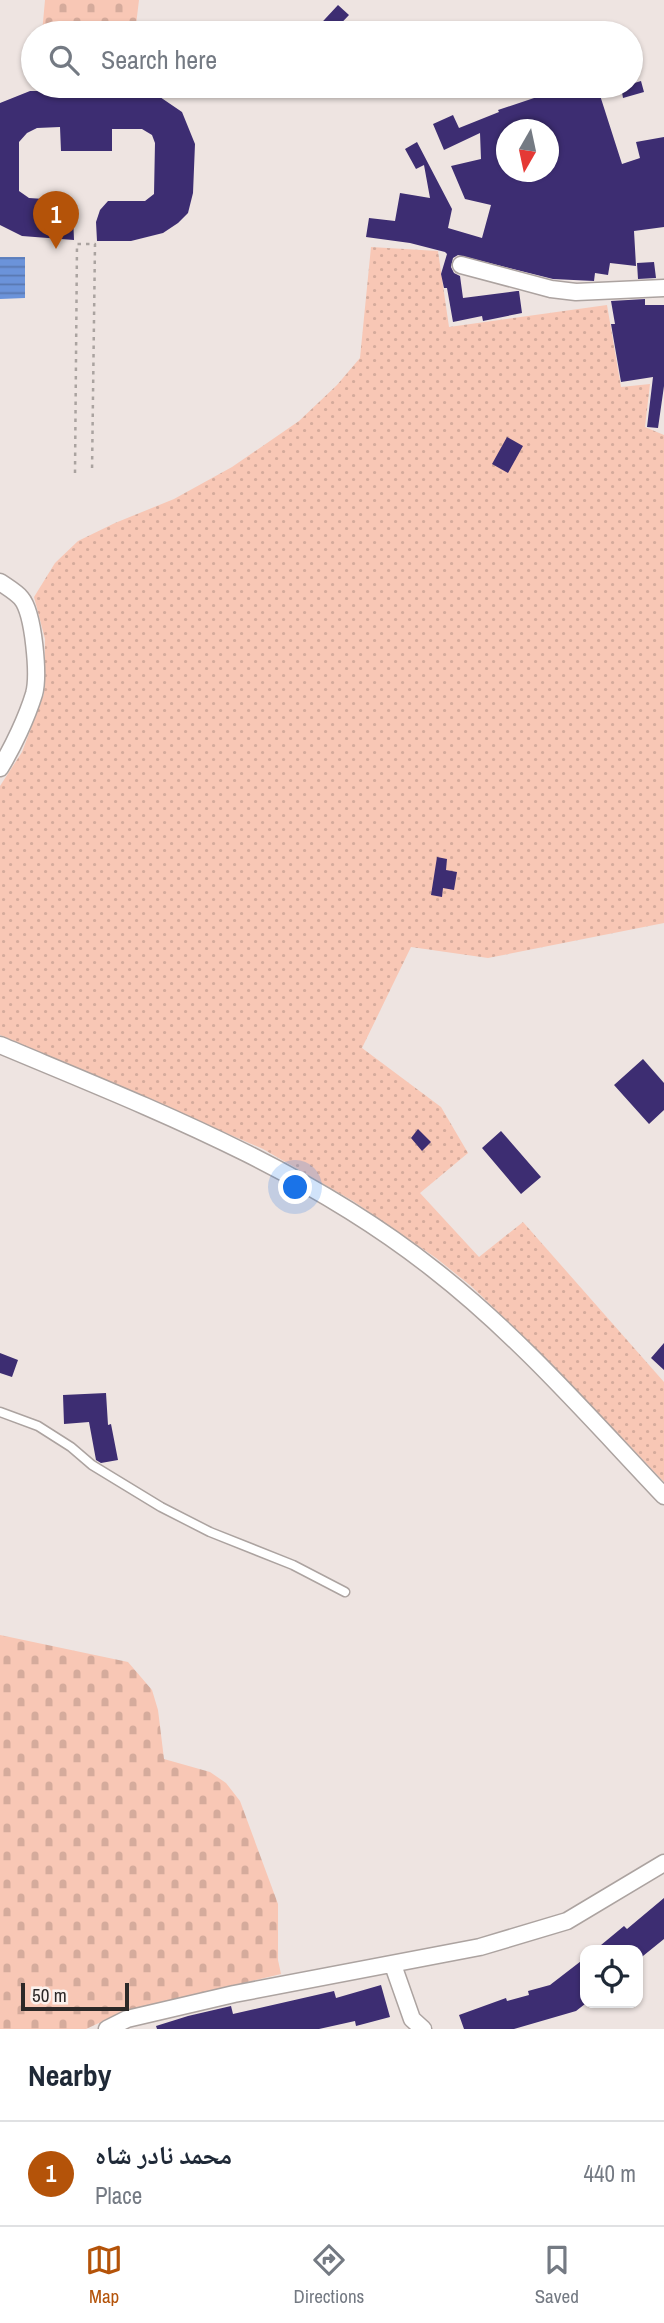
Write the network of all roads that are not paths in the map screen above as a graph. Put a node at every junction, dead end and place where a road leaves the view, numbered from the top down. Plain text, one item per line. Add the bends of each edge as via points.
1 (461, 265) dead end
2 (664, 288) edge
3 (0, 582) edge
4 (0, 768) edge
5 (0, 1045) edge
6 (0, 1412) edge
7 (664, 1496) edge
8 (345, 1592) dead end
9 (664, 1863) edge
10 (393, 1965) junction
11 (107, 2029) edge
12 (423, 2029) edge

1 - 2 street via 576,292
3 - 4 street via 23,600 35,640 34,692
5 - 7 street via 258,1157 348,1209 430,1266 484,1312
6 - 8 lane via 38,1426 160,1507
9 - 10 street via 567,1921 480,1947
10 - 11 street via 234,1994 127,2019
10 - 12 street via 412,2019

